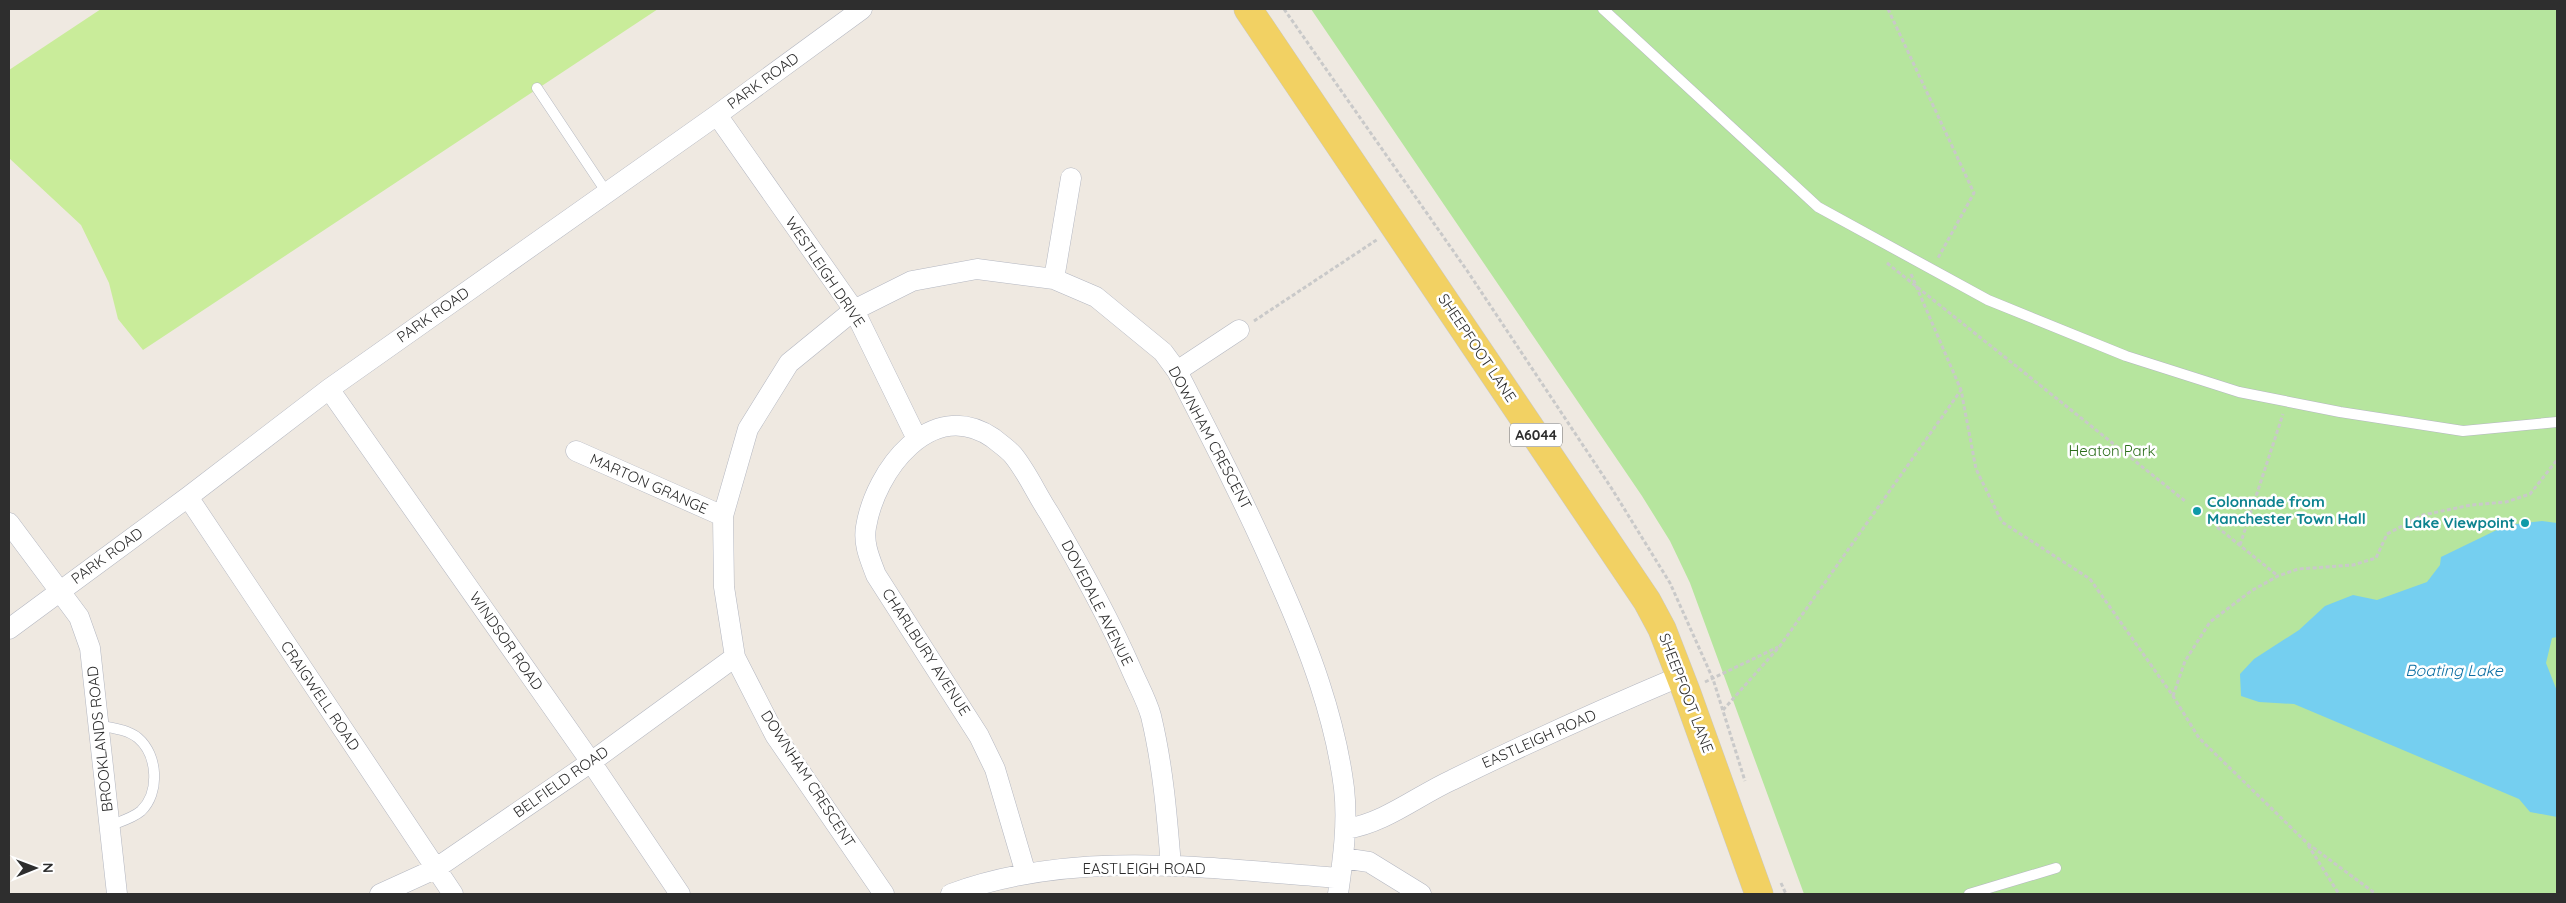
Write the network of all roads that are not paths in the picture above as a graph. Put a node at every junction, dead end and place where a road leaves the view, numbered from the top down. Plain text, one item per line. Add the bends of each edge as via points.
1 (862, 9) edge
2 (1248, 9) edge
3 (1603, 9) edge
4 (538, 88) dead end
5 (717, 115) junction
6 (1071, 178) dead end
7 (607, 192) junction
8 (1054, 279) junction
9 (854, 310) junction
10 (1239, 330) road end
11 (1177, 371) junction
12 (329, 389) junction
13 (2557, 422) edge
14 (918, 439) junction
15 (576, 451) dead end
16 (188, 497) junction
17 (723, 516) junction
18 (9, 523) edge
19 (60, 591) junction
20 (9, 629) edge
21 (735, 657) junction
22 (1684, 684) junction
23 (98, 725) junction
24 (591, 762) junction
25 (109, 826) junction
26 (1346, 829) junction
27 (1342, 858) junction
28 (1171, 866) junction
29 (2056, 868) dead end
30 (435, 869) junction
31 (1026, 874) junction
32 (1339, 886) edge
33 (117, 894) edge
34 (380, 894) edge
35 (453, 894) edge
36 (680, 894) edge
37 (884, 894) edge
38 (952, 894) edge
39 (1421, 894) edge
40 (1760, 894) edge
41 (1969, 894) edge

1 - 5 street, PARK ROAD
2 - 22 main road, SHEEPFOOT LANE / A6044 via 1642,593 1662,629
3 - 13 lane via 1818,208 1988,300 2126,356 2239,392 2463,431
4 - 7 lane
5 - 7 street, PARK ROAD
5 - 9 street, WESTLEIGH DRIVE
6 - 8 street
7 - 12 street, PARK ROAD
8 - 9 street, DOWNHAM CRESCENT via 977,269 912,282
8 - 11 street, DOWNHAM CRESCENT via 1096,297 1163,352
9 - 14 street, WESTLEIGH DRIVE
9 - 17 street, DOWNHAM CRESCENT via 789,363 748,429
10 - 11 street
11 - 26 street, DOWNHAM CRESCENT via 1249,512 1310,650 1337,746
12 - 16 street, PARK ROAD
12 - 24 street, WINDSOR ROAD
14 - 28 street, DOVEDALE AVENUE via 945,426 959,425 992,438 1013,454 1069,547 1116,635 1151,714 1164,782
14 - 31 street, CHARLBURY AVENUE via 895,459 881,480 866,528 866,547 876,575 980,736 995,769
15 - 17 street, MARTON GRANGE
16 - 19 street, PARK ROAD
16 - 30 street, CRAIGWELL ROAD
17 - 21 street, DOWNHAM CRESCENT via 724,587
18 - 19 street, BROOKLANDS ROAD
19 - 20 street, PARK ROAD
19 - 23 street, BROOKLANDS ROAD via 79,617 90,648
21 - 24 street, BELFIELD ROAD
21 - 37 street, DOWNHAM CRESCENT via 775,735
22 - 26 street, EASTLEIGH ROAD via 1521,746 1427,792 1378,821
22 - 40 main road, SHEEPFOOT LANE / A6044
23 - 25 street, BROOKLANDS ROAD
23 - 25 lane via 138,738 150,756 155,774 151,796 140,811
24 - 30 street, BELFIELD ROAD
24 - 36 street, WINDSOR ROAD
25 - 33 street, BROOKLANDS ROAD
26 - 27 street, DOWNHAM CRESCENT
27 - 32 street, DOWNHAM CRESCENT
27 - 39 street via 1368,862
28 - 31 street, EASTLEIGH ROAD via 1098,866
28 - 32 street, EASTLEIGH ROAD
29 - 41 lane
30 - 34 street, BELFIELD ROAD
30 - 35 street, CRAIGWELL ROAD
31 - 38 street, EASTLEIGH ROAD via 984,882

